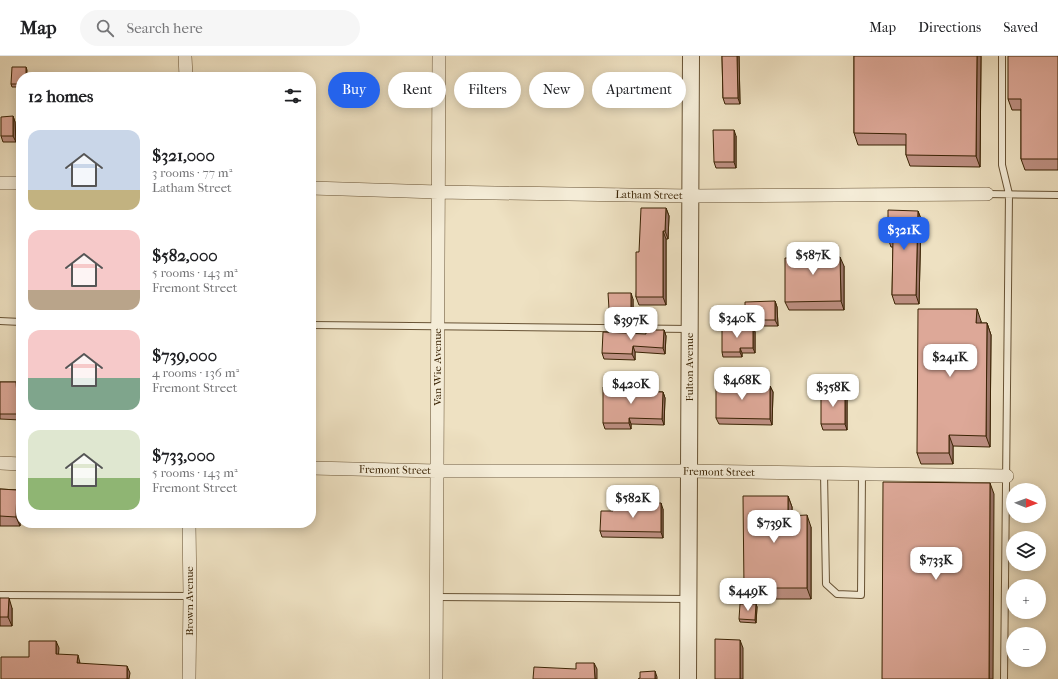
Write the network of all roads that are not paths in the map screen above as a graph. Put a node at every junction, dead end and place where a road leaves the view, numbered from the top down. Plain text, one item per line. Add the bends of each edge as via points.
1 (185, 56) edge
2 (439, 56) edge
3 (691, 56) edge
4 (1002, 56) edge
5 (186, 72) edge
6 (0, 183) edge
7 (16, 183) edge
8 (316, 188) edge
9 (438, 192) junction
10 (987, 194) joint
11 (1009, 194) junction
12 (1058, 195) edge
13 (690, 196) junction
14 (0, 321) edge
15 (16, 322) edge
16 (316, 325) edge
17 (437, 326) junction
18 (690, 329) junction
19 (0, 463) edge
20 (16, 464) edge
21 (316, 468) edge
22 (437, 471) junction
23 (689, 471) junction
24 (824, 473) junction
25 (862, 474) junction
26 (1007, 476) junction
27 (189, 528) edge
28 (0, 595) edge
29 (190, 596) junction
30 (436, 597) junction
31 (688, 599) junction
32 (189, 679) edge
33 (436, 679) edge
34 (688, 679) edge
35 (1004, 679) edge

1 - 5 street
2 - 9 street, Van Wie Avenue
3 - 13 street, Fulton Avenue
4 - 11 lane via 1002,165
6 - 7 street
8 - 9 street, Latham Street
9 - 13 street, Latham Street
9 - 17 street, Van Wie Avenue
10 - 11 lane
10 - 13 street, Latham Street
11 - 12 lane
11 - 26 lane
13 - 18 street, Fulton Avenue
14 - 15 lane
16 - 17 lane
17 - 18 lane
17 - 22 street, Van Wie Avenue
18 - 23 street, Fulton Avenue
19 - 20 street
21 - 22 street, Fremont Street
22 - 23 street, Fremont Street
22 - 30 street, Van Wie Avenue
23 - 24 street, Fremont Street
23 - 31 street, Fulton Avenue
24 - 25 street, Fremont Street
24 - 25 lane via 826,584 837,594 861,595
25 - 26 street, Fremont Street
26 - 35 lane
27 - 29 street, Brown Avenue
28 - 29 lane
29 - 32 street, Brown Avenue
30 - 31 lane
30 - 33 street, Van Wie Avenue
31 - 34 street, Fulton Avenue

